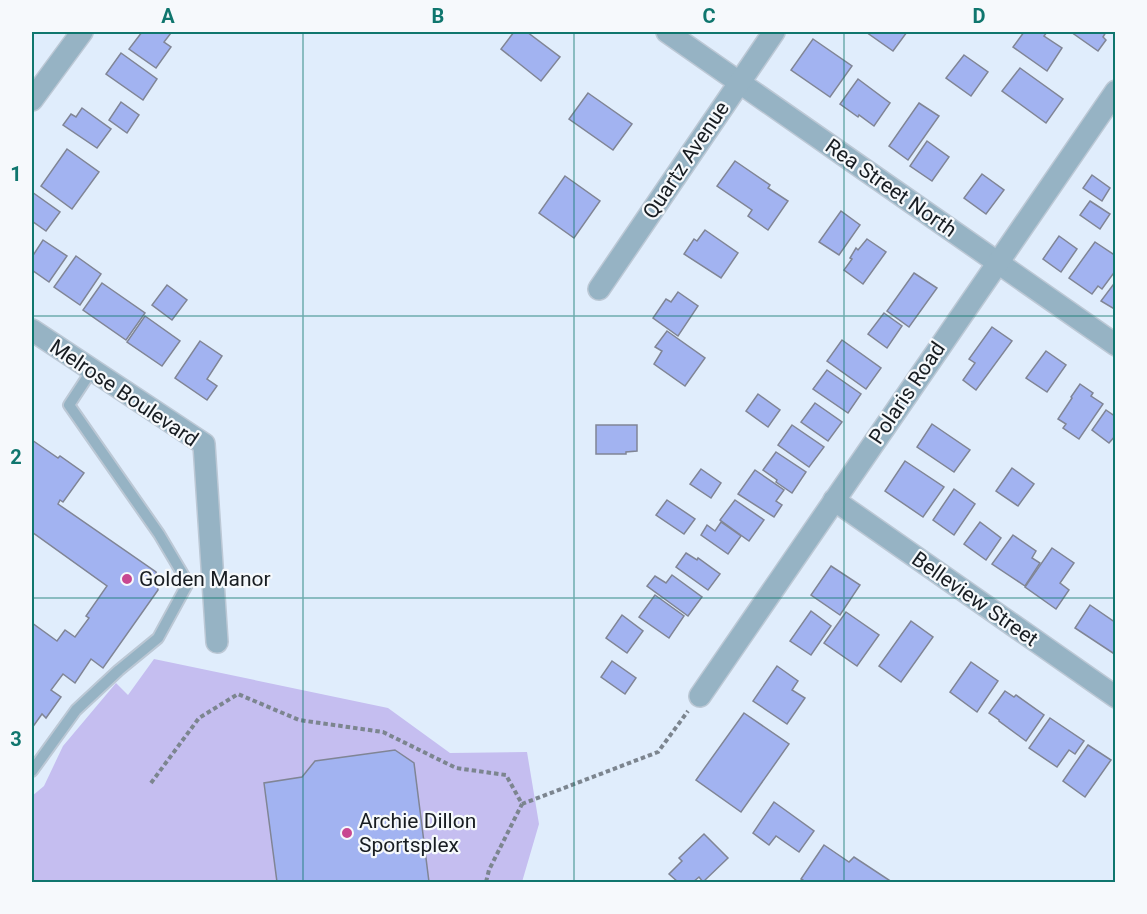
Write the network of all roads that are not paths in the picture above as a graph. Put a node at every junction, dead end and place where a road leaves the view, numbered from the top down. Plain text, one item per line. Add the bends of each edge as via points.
1 (82, 32) edge
2 (667, 32) edge
3 (774, 32) edge
4 (739, 82) junction
5 (1116, 90) edge
6 (32, 100) edge
7 (997, 262) junction
8 (599, 289) dead end
9 (32, 330) edge
10 (1116, 345) edge
11 (92, 370) junction
12 (834, 500) junction
13 (217, 642) dead end
14 (700, 696) road end
15 (1116, 698) edge
16 (32, 771) edge

1 - 6 street
2 - 4 street, Rea Street North
3 - 4 street, Quartz Avenue
4 - 7 street, Rea Street North
4 - 8 street, Quartz Avenue
5 - 7 street, Polaris Road
7 - 10 street, Rea Street North
7 - 12 street, Polaris Road
9 - 11 street, Melrose Boulevard
11 - 13 street, Melrose Boulevard via 204,444
11 - 16 lane via 69,405 159,534 188,583 158,638 76,710
12 - 14 street, Polaris Road
12 - 15 street, Belleview Street

